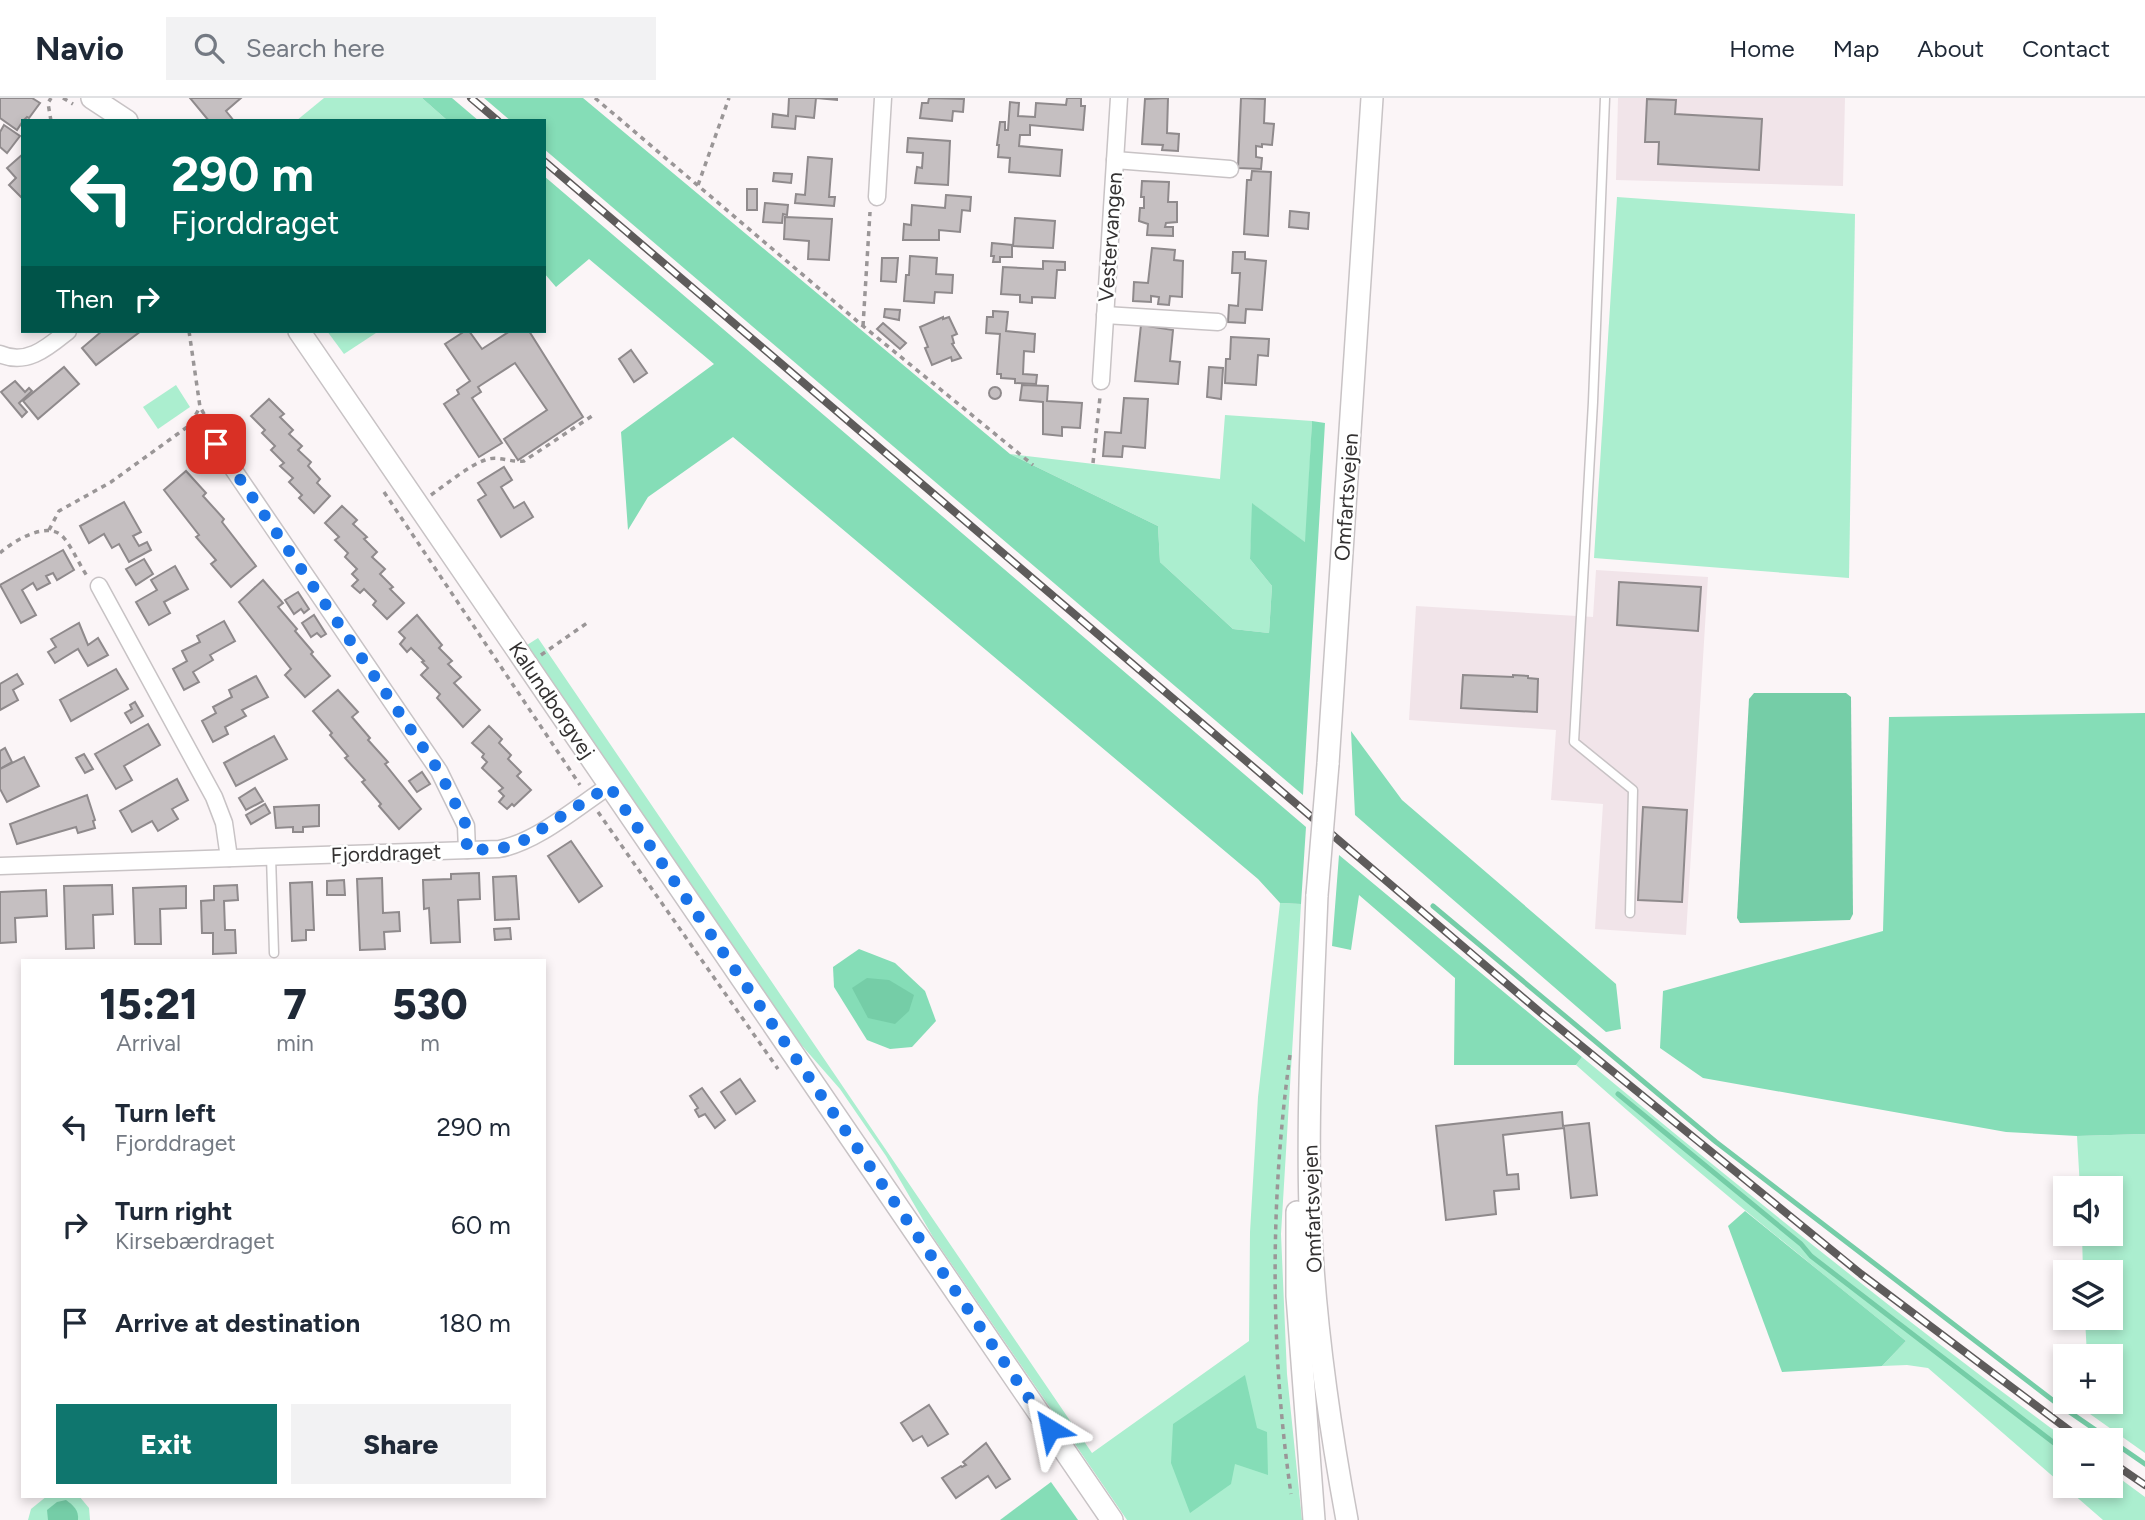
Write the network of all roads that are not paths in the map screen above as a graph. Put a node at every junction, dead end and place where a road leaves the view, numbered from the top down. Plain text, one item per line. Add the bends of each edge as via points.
1 (92, 98) edge
2 (883, 98) edge
3 (1119, 98) edge
4 (1372, 98) edge
5 (1605, 98) edge
6 (124, 119) edge
7 (1115, 160) junction
8 (1230, 169) dead end
9 (877, 197) road end
10 (1105, 315) junction
11 (1218, 322) dead end
12 (66, 333) edge
13 (300, 333) edge
14 (0, 354) edge
15 (1101, 381) road end
16 (216, 444) road end
17 (99, 586) road end
18 (609, 786) junction
19 (467, 850) junction
20 (271, 856) junction
21 (229, 858) junction
22 (0, 866) edge
23 (1317, 895) junction
24 (1630, 913) dead end
25 (274, 953) dead end
26 (1112, 1520) edge
27 (1314, 1520) edge
28 (1347, 1520) edge

1 - 6 main road
2 - 9 street
3 - 7 street, Vestervangen
4 - 23 main road, Omfartsvejen, bridge
5 - 24 lane via 1574,742 1633,790
7 - 8 street, Vestervangen
7 - 10 street, Vestervangen
10 - 11 street, Vestervangen
10 - 15 street, Vestervangen
12 - 14 street via 32,356
13 - 18 main road, Kalundborgvej
16 - 19 street via 439,771 466,825
17 - 21 street via 214,797 226,830
18 - 19 street, Fjorddraget via 521,842 499,849
18 - 26 main road, Kalundborgvej
19 - 20 street, Fjorddraget
20 - 21 street, Fjorddraget
20 - 25 lane
21 - 22 street, Fjorddraget
23 - 27 main road, Omfartsvejen via 1297,1170 1297,1296
23 - 28 main road, Omfartsvejen via 1312,1245 1324,1382

